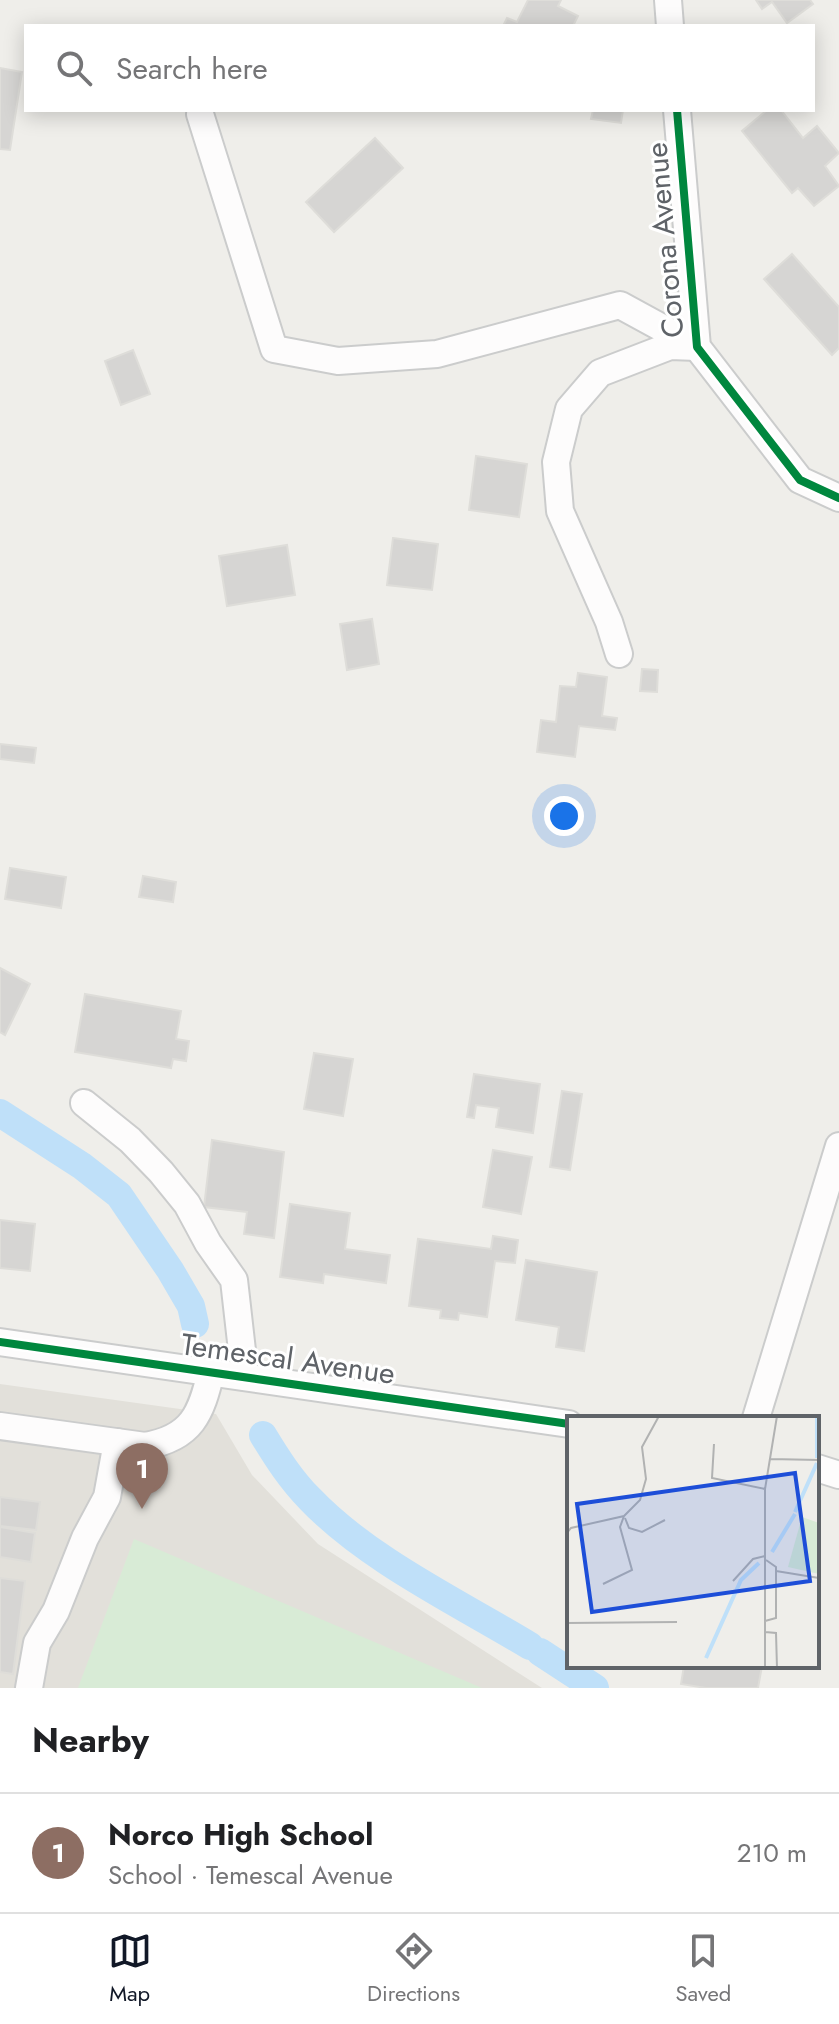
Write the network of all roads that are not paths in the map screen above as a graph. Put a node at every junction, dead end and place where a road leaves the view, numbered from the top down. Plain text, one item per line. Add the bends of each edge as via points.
1 (668, 0) edge
2 (670, 24) edge
3 (677, 112) edge
4 (200, 114) dead end
5 (697, 347) junction
6 (839, 498) edge
7 (619, 654) dead end
8 (84, 1103) dead end
9 (839, 1146) edge
10 (0, 1342) edge
11 (211, 1372) junction
12 (245, 1377) junction
13 (757, 1416) edge
14 (567, 1424) edge
15 (0, 1426) edge
16 (117, 1442) junction
17 (819, 1469) edge
18 (839, 1475) edge
19 (29, 1688) edge

1 - 2 street
3 - 5 street, Corona Avenue
4 - 5 street via 274,349 338,361 437,354 620,305
5 - 6 street, Corona Avenue via 800,480
5 - 7 street via 670,346 600,373 569,409 556,462 560,511
8 - 12 street via 161,1172 234,1280
9 - 13 street
10 - 11 street, Temescal Avenue
11 - 12 street, Temescal Avenue
11 - 16 street via 194,1421 171,1440 145,1446
12 - 14 street, Temescal Avenue
15 - 16 street
16 - 19 street via 107,1497 37,1643
17 - 18 street

